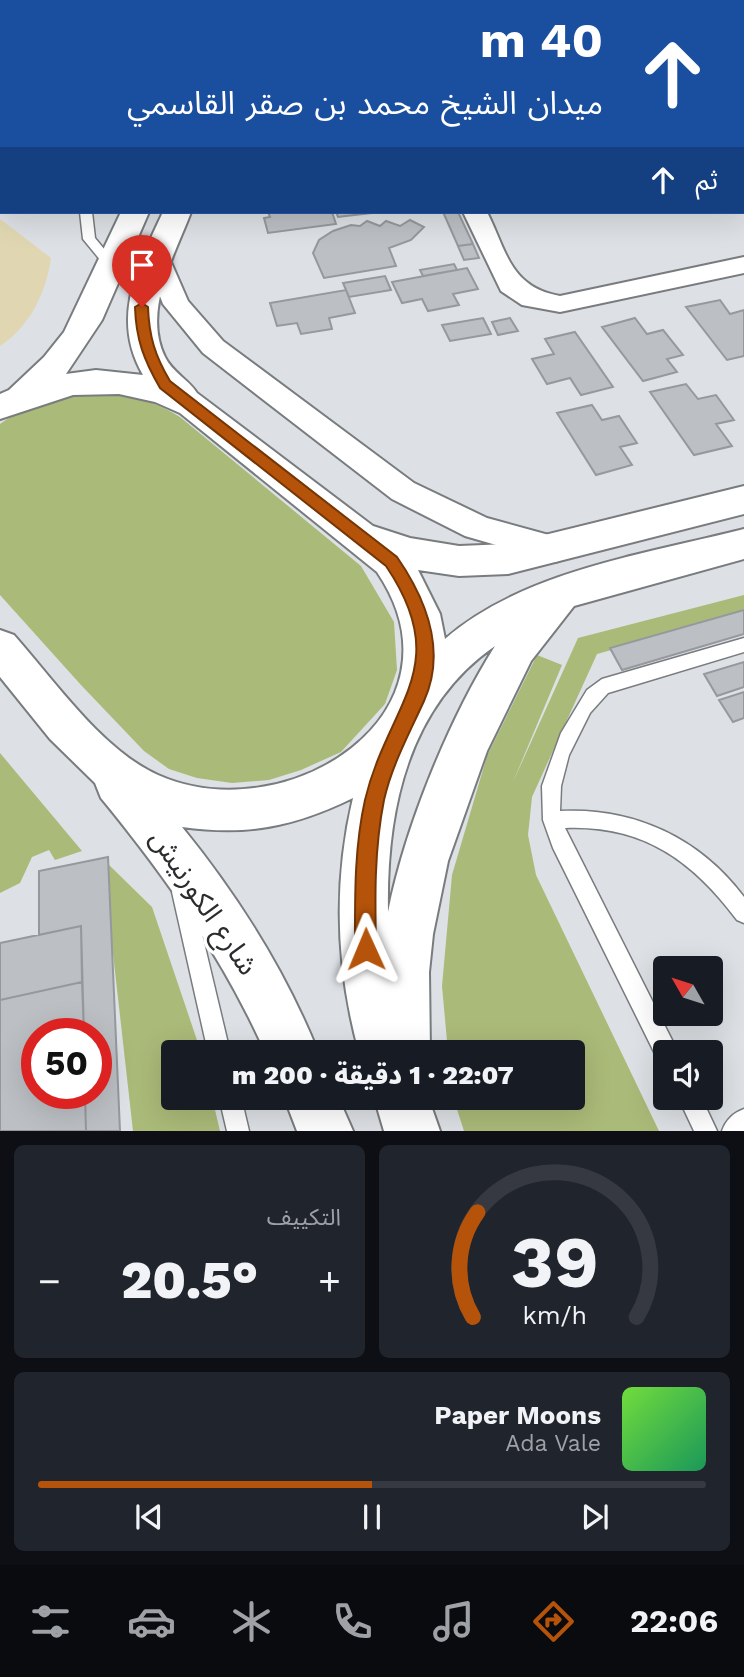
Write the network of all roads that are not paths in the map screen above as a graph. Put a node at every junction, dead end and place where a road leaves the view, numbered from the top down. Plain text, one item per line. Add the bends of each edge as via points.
1 (86, 214) edge
2 (134, 214) edge
3 (176, 214) edge
4 (476, 214) edge
5 (158, 258) junction
6 (110, 264) junction
7 (744, 265) edge
8 (192, 405) junction
9 (0, 407) edge
10 (744, 500) edge
11 (364, 538) junction
12 (744, 544) edge
13 (555, 549) junction
14 (562, 593) junction
15 (744, 645) edge
16 (0, 647) edge
17 (406, 717) junction
18 (100, 762) junction
19 (552, 820) junction
20 (170, 846) junction
21 (744, 913) edge
22 (216, 1040) edge
23 (286, 1040) edge
24 (384, 1040) edge
25 (404, 1040) edge
26 (660, 1040) edge
27 (233, 1110) edge
28 (316, 1110) edge
29 (696, 1110) edge
30 (744, 1120) edge
31 (238, 1131) edge
32 (325, 1131) edge
33 (706, 1131) edge
34 (733, 1131) edge

1 - 6 lane via 89,239
2 - 6 main road
3 - 5 main road
4 - 7 street via 510,285 545,303 574,302
5 - 8 main road via 142,307 142,333 165,384
5 - 13 street via 176,304 213,347 403,491 471,528
6 - 9 main road via 96,304 71,349 52,370
8 - 9 main road via 156,388 101,380 31,393
8 - 11 main road
10 - 13 main road
11 - 13 main road via 410,553 458,561 508,559
11 - 17 main road via 391,561 411,591 423,624 425,660
12 - 14 main road
14 - 17 main road via 525,607 484,631 448,661
14 - 25 main road via 531,624 509,656 438,816 416,886 405,954
15 - 19 lane via 612,683 594,694 551,781
16 - 18 main road
17 - 18 main road via 357,772 307,799 250,811 194,808 142,791
17 - 24 main road via 375,799 365,870 366,949
18 - 20 main road, شارع الكورنيش
19 - 21 lane via 613,820 665,839 712,872
19 - 26 lane
20 - 22 lane
20 - 23 main road, شارع الكورنيش via 212,904
27 - 31 lane
28 - 32 main road
29 - 33 lane
30 - 34 lane

